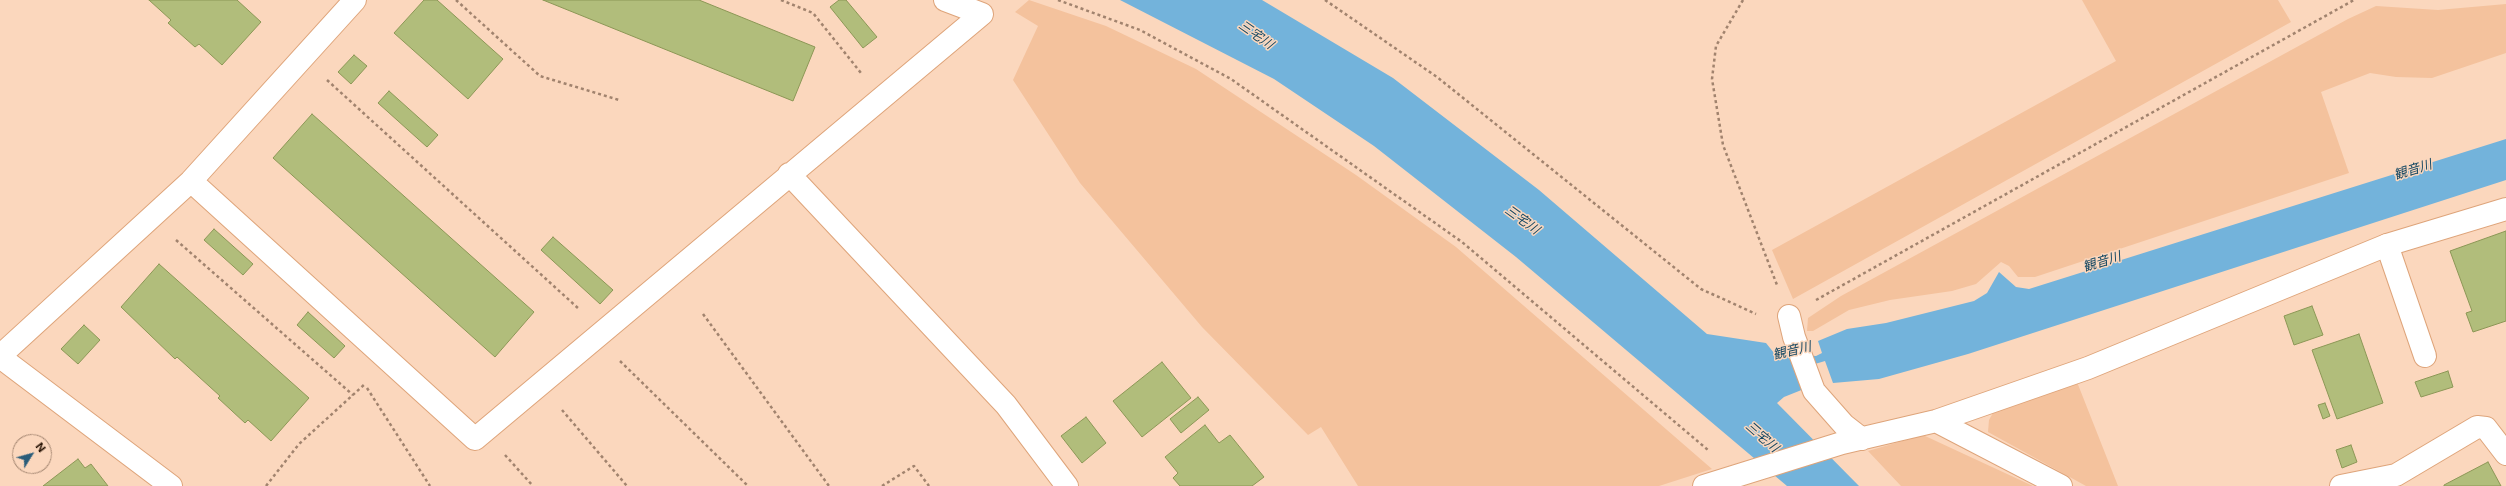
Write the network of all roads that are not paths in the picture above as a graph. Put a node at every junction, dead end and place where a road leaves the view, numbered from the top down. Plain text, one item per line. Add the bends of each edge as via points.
1 (355, 0) edge
2 (945, 0) edge
3 (788, 174) junction
4 (191, 181) junction
5 (2506, 209) edge
6 (2387, 245) junction
7 (1789, 316) road end
8 (2425, 356) dead end
9 (0, 357) edge
10 (1936, 421) junction
11 (1852, 441) junction
12 (2506, 454) edge
13 (171, 486) edge
14 (1067, 486) edge
15 (1704, 486) edge
16 (2061, 486) edge
17 (2341, 486) edge

1 - 4 street
2 - 3 street via 982,14
3 - 4 street via 474,439
3 - 14 street via 1006,405
4 - 9 street
5 - 6 street
6 - 8 street
6 - 10 street via 2088,368
7 - 11 street via 1814,391 1844,424
9 - 13 street
10 - 11 street
10 - 16 street
11 - 15 street
12 - 17 street via 2486,428 2477,427 2396,475

